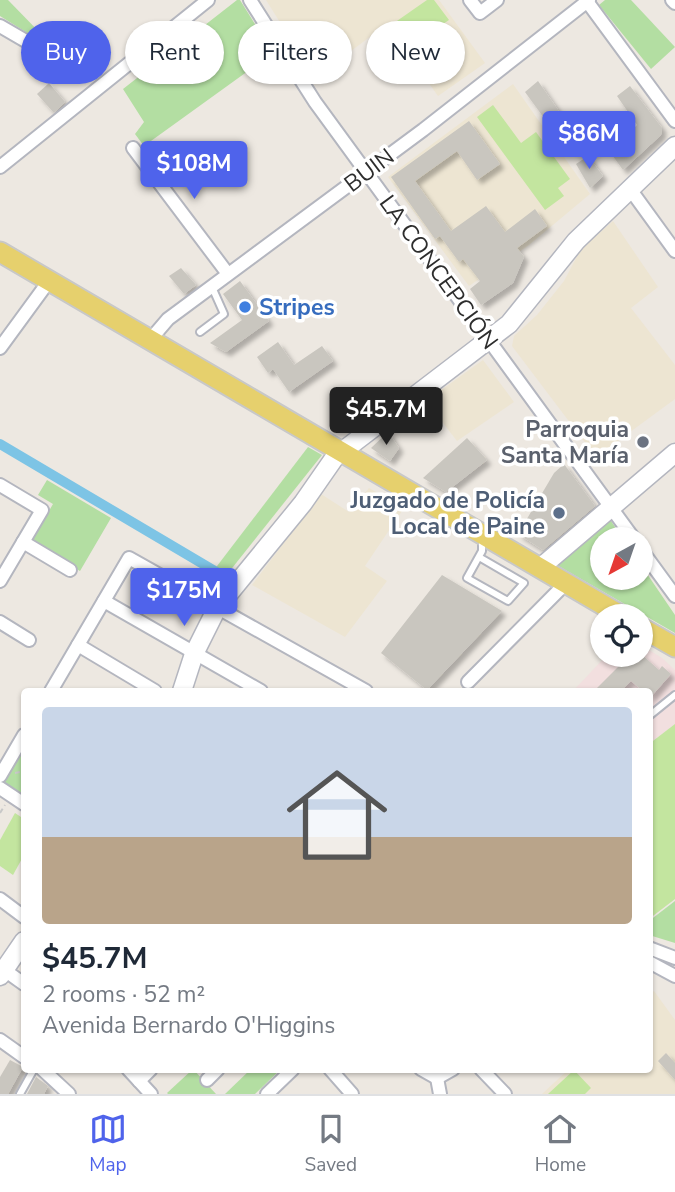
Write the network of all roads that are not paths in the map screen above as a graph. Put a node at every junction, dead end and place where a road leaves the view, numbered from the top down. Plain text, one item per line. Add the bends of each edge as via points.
1 (208, 0) edge
2 (470, 0) edge
3 (497, 0) edge
4 (251, 1) edge
5 (587, 1) edge
6 (0, 26) edge
7 (21, 38) edge
8 (675, 121) edge
9 (675, 146) edge
10 (133, 148) dead end
11 (0, 167) edge
12 (366, 173) junction
13 (630, 189) junction
14 (675, 251) edge
15 (0, 252) edge
16 (228, 274) junction
17 (49, 281) junction
18 (212, 287) junction
19 (200, 332) dead end
20 (150, 340) junction
21 (489, 340) junction
22 (0, 348) edge
23 (340, 451) junction
24 (675, 453) edge
25 (0, 485) edge
26 (611, 507) junction
27 (625, 527) edge
28 (481, 534) junction
29 (23, 542) junction
30 (479, 557) junction
31 (515, 561) junction
32 (653, 566) edge
33 (540, 568) junction
34 (70, 570) dead end
35 (504, 571) junction
36 (2, 572) edge
37 (566, 583) junction
38 (675, 596) edge
39 (104, 601) junction
40 (602, 604) edge
41 (217, 608) junction
42 (0, 622) edge
43 (653, 634) edge
44 (29, 640) dead end
45 (78, 645) junction
46 (675, 647) edge
47 (194, 654) junction
48 (468, 682) dead end
49 (53, 688) edge
50 (150, 688) edge
51 (183, 688) edge
52 (256, 688) edge
53 (361, 688) edge
54 (675, 695) edge
55 (653, 713) edge
56 (21, 740) edge
57 (0, 776) edge
58 (0, 788) edge
59 (21, 802) edge
60 (0, 899) edge
61 (21, 915) edge
62 (21, 945) edge
63 (653, 950) edge
64 (675, 958) edge
65 (653, 964) edge
66 (1, 971) edge
67 (675, 976) edge
68 (21, 982) edge
69 (0, 1040) edge
70 (21, 1055) edge
71 (32, 1073) edge
72 (47, 1073) edge
73 (132, 1073) edge
74 (147, 1073) edge
75 (214, 1073) edge
76 (289, 1073) edge
77 (334, 1073) edge
78 (428, 1073) edge
79 (446, 1073) edge
80 (485, 1073) edge
81 (437, 1078) junction
82 (208, 1080) dead end
83 (139, 1081) junction
84 (20, 1094) edge
85 (69, 1094) edge
86 (151, 1094) edge
87 (267, 1094) edge
88 (352, 1094) edge
89 (440, 1094) edge
90 (505, 1094) edge

1 - 11 street
2 - 3 street via 480,13
4 - 12 street, LA CONCEPCIÓN
5 - 8 street
5 - 12 street, BUIN
6 - 7 street
9 - 13 street
10 - 16 street
12 - 16 street, BUIN
12 - 21 street, LA CONCEPCIÓN
13 - 14 street
13 - 21 street via 576,241 518,314
15 - 17 main road
16 - 18 street, BUIN
17 - 20 main road
17 - 22 street
18 - 19 lane via 224,314
18 - 20 street, BUIN via 163,323
20 - 23 main road
21 - 23 street
21 - 26 street, LA CONCEPCIÓN
23 - 28 main road
23 - 41 street
24 - 26 street
25 - 29 street via 42,510
26 - 27 street, LA CONCEPCIÓN
26 - 33 street
28 - 30 lane
28 - 31 main road
29 - 34 street
29 - 36 street
30 - 35 lane
30 - 35 lane via 467,578 508,601 524,583
31 - 33 main road
31 - 35 lane
32 - 38 street
33 - 37 main road
37 - 40 main road
37 - 48 street
39 - 41 street via 130,558
39 - 45 street
39 - 47 street
41 - 47 street
41 - 53 street
42 - 44 street
43 - 46 main road
45 - 49 street
45 - 50 street
47 - 51 street
47 - 52 street
54 - 55 lane
56 - 57 street
58 - 59 street
60 - 61 street
62 - 66 street
63 - 64 street
65 - 67 street
66 - 68 street
69 - 70 street
71 - 84 lane
72 - 85 street
73 - 83 street
74 - 83 street
75 - 82 street
76 - 87 street
77 - 88 street
78 - 81 street
79 - 81 street
80 - 90 street
81 - 89 street
83 - 86 street

